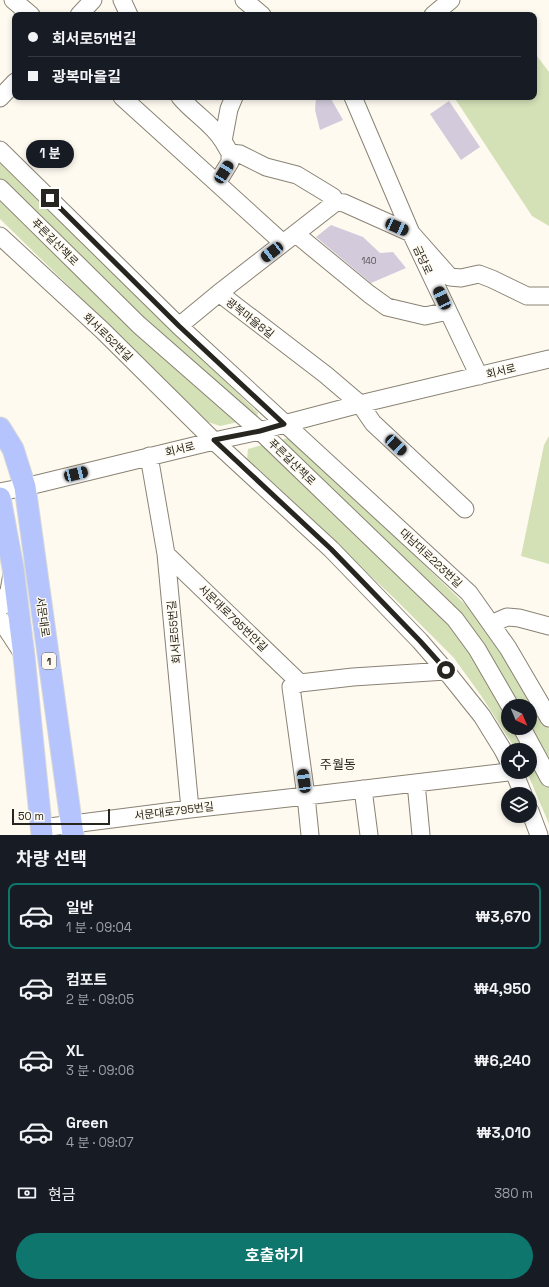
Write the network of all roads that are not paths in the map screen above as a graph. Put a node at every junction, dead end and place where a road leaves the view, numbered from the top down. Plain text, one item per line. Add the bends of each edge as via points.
1 (13, 0) edge
2 (93, 0) edge
3 (122, 0) edge
4 (27, 12) edge
5 (82, 12) edge
6 (128, 12) edge
7 (12, 85) edge
8 (0, 98) edge
9 (125, 100) edge
10 (183, 100) edge
11 (233, 100) edge
12 (354, 100) edge
13 (227, 147) junction
14 (0, 150) edge
15 (217, 183) junction
16 (0, 188) edge
17 (340, 203) junction
18 (411, 233) junction
19 (0, 236) edge
20 (290, 239) junction
21 (219, 293) junction
22 (549, 296) edge
23 (448, 311) junction
24 (179, 326) junction
25 (549, 359) edge
26 (478, 376) junction
27 (360, 404) junction
28 (284, 424) junction
29 (0, 428) edge
30 (260, 431) junction
31 (214, 440) junction
32 (149, 456) junction
33 (25, 487) junction
34 (0, 492) edge
35 (0, 498) edge
36 (465, 509) dead end
37 (166, 554) junction
38 (13, 568) junction
39 (0, 608) edge
40 (0, 619) edge
41 (491, 624) junction
42 (549, 626) edge
43 (24, 656) junction
44 (446, 670) junction
45 (300, 683) junction
46 (506, 699) edge
47 (549, 718) edge
48 (526, 735) edge
49 (501, 747) edge
50 (501, 773) edge
51 (549, 778) edge
52 (416, 783) junction
53 (363, 789) junction
54 (306, 796) junction
55 (190, 809) junction
56 (534, 823) edge
57 (72, 830) edge
58 (42, 831) edge
59 (310, 835) edge
60 (369, 835) edge
61 (422, 835) edge
62 (539, 835) edge

1 - 4 street
2 - 5 street
3 - 6 street
7 - 8 street
9 - 15 street
10 - 13 street via 218,133
11 - 13 street via 229,109
12 - 18 street, 금당로
13 - 15 street via 230,162
13 - 17 street via 266,167 296,175
14 - 24 street, 대남대로223번길
15 - 20 street
16 - 30 street, 푸른길산책로 via 139,325
17 - 18 street
17 - 20 street, 광복마을8길
18 - 22 street via 450,276 461,278 479,274 527,296
18 - 23 street, 금당로
19 - 31 street, 회서로52번길 via 102,330
20 - 21 street, 광복마을8길
20 - 23 street via 387,307 425,316
21 - 24 street, 광복마을8길
21 - 27 street, 광복마을8길
23 - 26 street, 금당로
24 - 28 street, 대남대로223번길
25 - 26 street, 회서로
26 - 27 street, 회서로
27 - 28 street, 회서로
27 - 36 street via 374,423
28 - 30 street, 회서로
28 - 41 street, 대남대로223번길 via 469,593
29 - 33 main road, 서문대로 / 1 via 13,449
30 - 31 street, 회서로
30 - 46 street, 푸른길산책로 via 455,619 481,655
31 - 32 street, 회서로
31 - 44 street, 회서로52번길 via 331,549
32 - 33 street, 회서로
32 - 37 street, 회서로55번길
33 - 34 street, 회서로
33 - 57 main road, 서문대로 / 1
35 - 38 main road, 1
37 - 45 street, 서문대로795번안길
37 - 55 street, 회서로55번길
38 - 39 street via 9,591
38 - 43 main road, 1
40 - 43 street
41 - 42 street via 507,617
41 - 47 street, 대남대로223번길
43 - 58 main road, 1
44 - 45 street
44 - 49 street, 회서로52번길 via 482,716
45 - 54 street via 291,687
48 - 51 street
50 - 52 street, 서문대로795번길
52 - 53 street, 서문대로795번길
52 - 61 street
53 - 54 street, 서문대로795번길
53 - 60 street
54 - 55 street, 서문대로795번길
54 - 59 street
55 - 57 street, 서문대로795번길
56 - 62 street
57 - 58 street, 서문대로795번길

